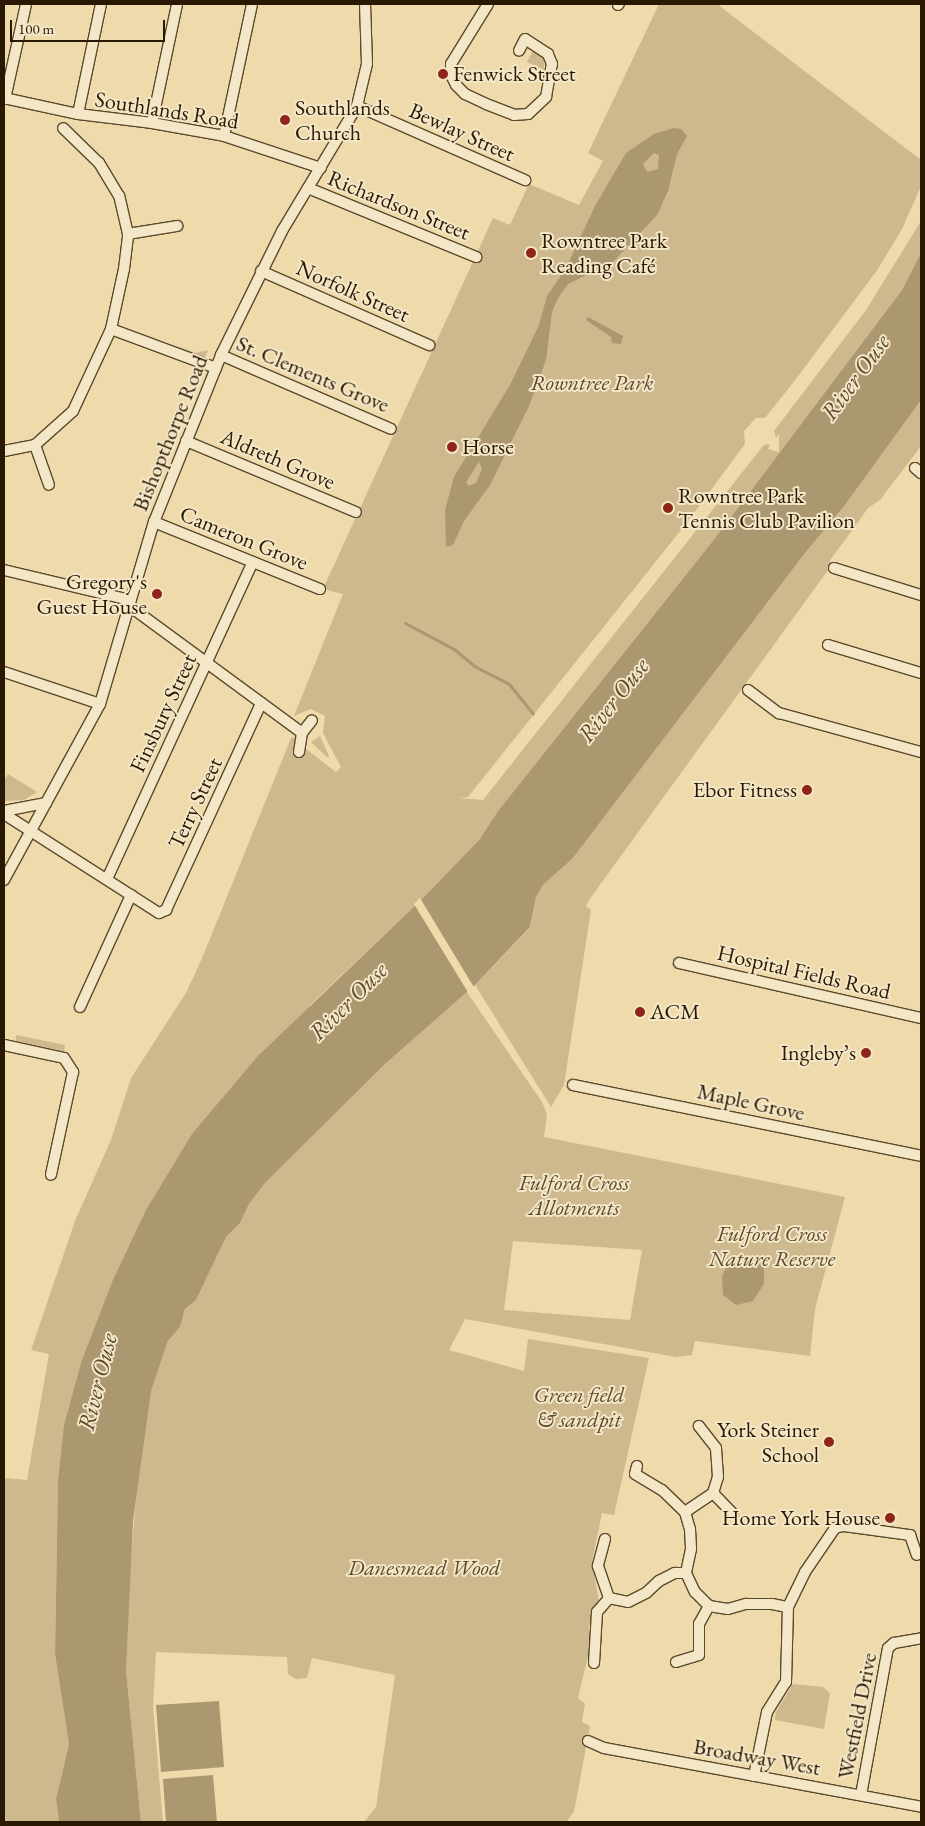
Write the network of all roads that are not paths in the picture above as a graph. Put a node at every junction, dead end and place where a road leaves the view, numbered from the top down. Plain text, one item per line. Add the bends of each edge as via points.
1 (26, 4) edge
2 (102, 4) edge
3 (176, 4) edge
4 (252, 4) edge
5 (365, 4) edge
6 (488, 4) edge
7 (519, 51) dead end
8 (4, 99) edge
9 (356, 106) junction
10 (78, 114) junction
11 (152, 123) junction
12 (63, 128) dead end
13 (224, 136) junction
14 (321, 168) junction
15 (525, 180) dead end
16 (308, 188) junction
17 (177, 226) dead end
18 (128, 234) junction
19 (476, 257) dead end
20 (261, 272) junction
21 (111, 329) junction
22 (429, 345) dead end
23 (221, 355) junction
24 (216, 368) junction
25 (391, 429) dead end
26 (186, 441) junction
27 (34, 445) junction
28 (4, 452) edge
29 (50, 485) dead end
30 (356, 512) dead end
31 (154, 522) junction
32 (253, 562) junction
33 (834, 568) dead end
34 (4, 570) edge
35 (320, 589) dead end
36 (921, 595) edge
37 (129, 602) junction
38 (828, 645) dead end
39 (207, 663) junction
40 (4, 672) edge
41 (921, 673) edge
42 (748, 690) dead end
43 (261, 703) junction
44 (100, 704) junction
45 (312, 720) dead end
46 (302, 733) junction
47 (299, 752) dead end
48 (921, 752) edge
49 (46, 803) junction
50 (4, 812) edge
51 (31, 831) junction
52 (4, 880) edge
53 (106, 880) junction
54 (131, 895) junction
55 (679, 963) dead end
56 (80, 1007) dead end
57 (921, 1018) edge
58 (4, 1045) edge
59 (573, 1085) dead end
60 (921, 1156) edge
61 (52, 1175) dead end
62 (699, 1426) dead end
63 (637, 1466) dead end
64 (713, 1493) junction
65 (685, 1512) junction
66 (734, 1514) dead end
67 (605, 1539) dead end
68 (917, 1555) dead end
69 (686, 1573) junction
70 (609, 1598) junction
71 (709, 1606) junction
72 (788, 1607) junction
73 (921, 1638) edge
74 (676, 1662) dead end
75 (594, 1663) dead end
76 (588, 1741) dead end
77 (754, 1776) junction
78 (861, 1796) junction
79 (921, 1807) edge

1 - 8 street
2 - 10 street
3 - 11 street
4 - 13 street
5 - 9 street, Bishopthorpe Road via 367,64
6 - 7 street via 452,64 451,75 456,85 465,94 486,104 514,114 528,114 546,97 552,64 548,54 525,39
8 - 10 street, Southlands Road
9 - 14 street, Bishopthorpe Road
9 - 15 street, Bewlay Street
10 - 11 street, Southlands Road
11 - 13 street, Southlands Road
12 - 18 street via 84,145 109,179 119,196
13 - 14 street, Southlands Road
14 - 16 street, Bishopthorpe Road
16 - 19 street, Richardson Street
16 - 20 street, Bishopthorpe Road
17 - 18 street
18 - 21 street
20 - 22 street, Norfolk Street
20 - 23 street, Bishopthorpe Road
21 - 24 street
21 - 27 street via 74,411
23 - 24 street, Bishopthorpe Road
23 - 25 street, St. Clements Grove
24 - 26 street, Bishopthorpe Road
26 - 30 street, Aldreth Grove
26 - 31 street, Bishopthorpe Road
27 - 28 street
27 - 29 street
31 - 32 street, Cameron Grove
31 - 37 street, Bishopthorpe Road
32 - 35 street, Cameron Grove
32 - 39 street, Finsbury Street
33 - 36 street
34 - 37 street
37 - 39 street
37 - 44 street, Bishopthorpe Road
38 - 41 street
39 - 43 street
39 - 53 street, Finsbury Street
40 - 44 street
42 - 48 street via 779,713
43 - 46 street
43 - 54 street, Terry Street via 166,910 159,913
44 - 49 street, Bishopthorpe Road
45 - 46 street
46 - 47 street
49 - 50 street
49 - 51 street, Bishopthorpe Road
50 - 51 street
51 - 52 street, Bishopthorpe Road
51 - 53 street
53 - 54 street
54 - 56 street
55 - 57 street, Hospital Fields Road
58 - 61 street via 64,1058 74,1072
59 - 60 street, Maple Grove
62 - 64 street via 719,1457
63 - 65 street via 635,1474 662,1490
64 - 65 street
64 - 66 street
65 - 69 street via 691,1549
67 - 70 street via 598,1566
68 - 72 street via 910,1535 835,1528 805,1572
69 - 70 street via 675,1573 628,1602
69 - 71 street via 695,1592
70 - 75 street via 597,1612
71 - 72 street via 728,1609 746,1604
71 - 74 street via 699,1624 701,1658
72 - 77 street via 786,1682 767,1712
73 - 78 street, Westfield Drive via 894,1643 888,1648
76 - 77 street, Broadway West via 604,1748
77 - 78 street, Broadway West
78 - 79 street, Broadway West

